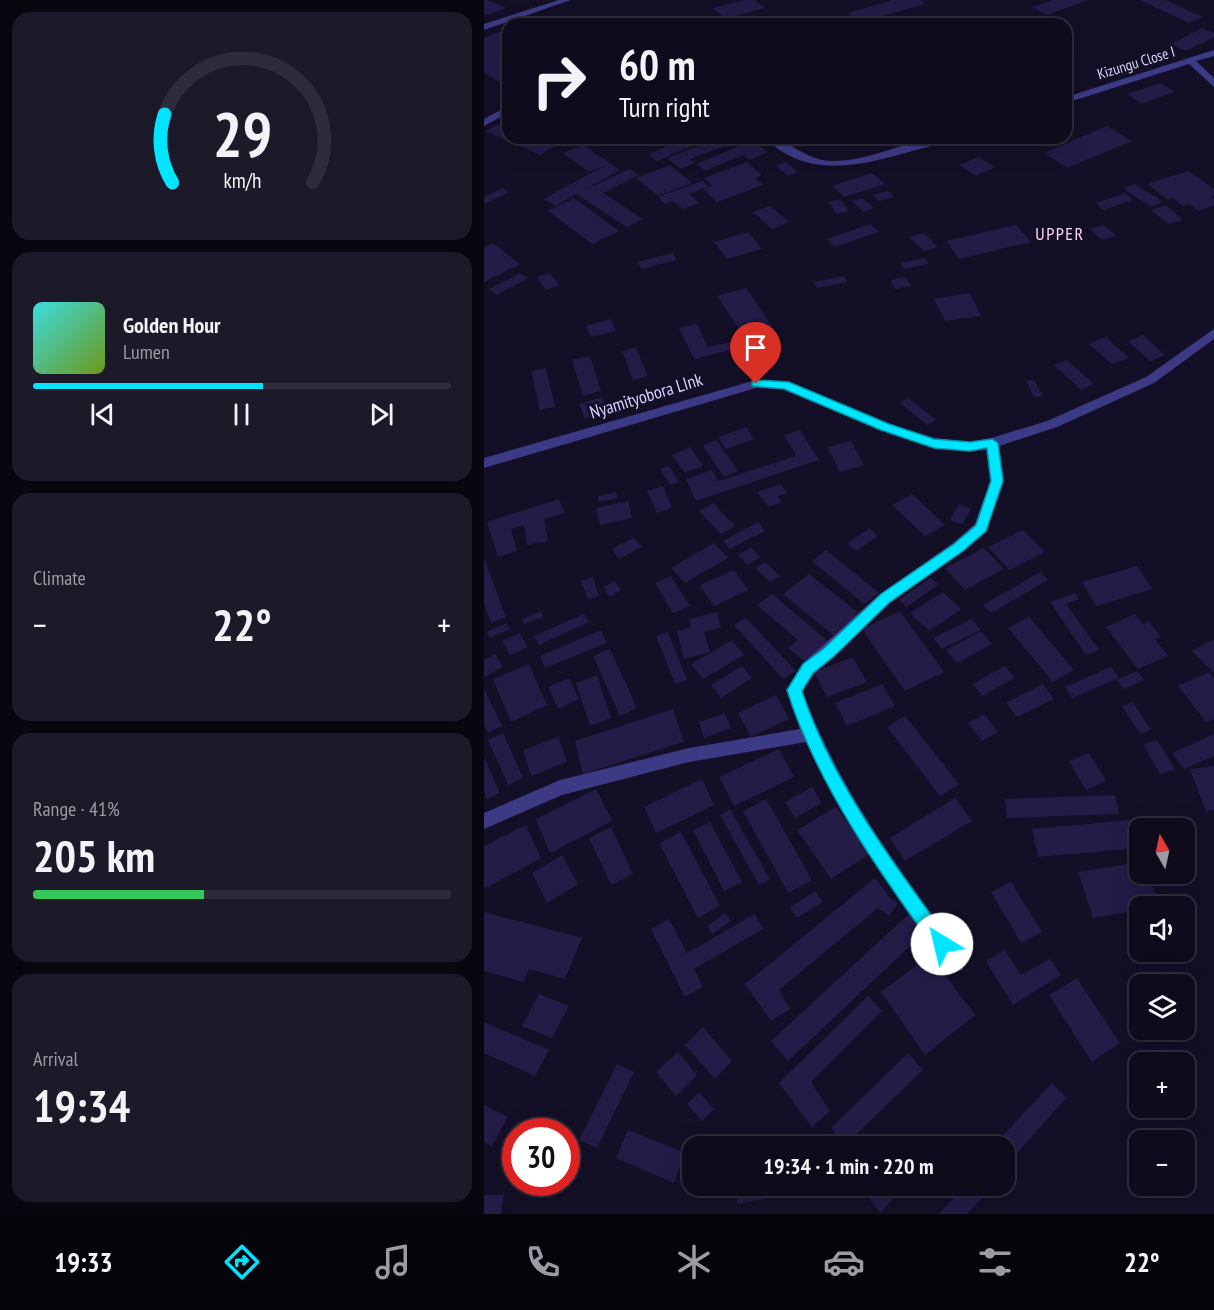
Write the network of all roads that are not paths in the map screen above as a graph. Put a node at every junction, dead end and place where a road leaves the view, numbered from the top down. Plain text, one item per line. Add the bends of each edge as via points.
1 (567, 0) edge
2 (512, 18) edge
3 (502, 21) edge
4 (484, 27) edge
5 (1213, 52) edge
6 (1191, 61) junction
7 (1213, 84) edge
8 (1072, 98) edge
9 (502, 112) edge
10 (484, 123) edge
11 (781, 144) edge
12 (924, 144) edge
13 (1213, 333) edge
14 (992, 443) junction
15 (484, 463) edge
16 (811, 734) junction
17 (484, 821) edge
18 (956, 963) dead end

1 - 2 street
3 - 4 street
5 - 6 street, Kizungu Close I
6 - 7 street
6 - 8 street, Kizungu Close I
9 - 10 street
11 - 12 street via 817,163 854,161
13 - 14 street, Nyamityobora LInk via 1150,380 1052,424
14 - 15 street, Nyamityobora LInk via 970,447 934,443 785,385 756,384
14 - 16 street via 997,481 981,527 885,598 808,669 794,690
16 - 17 street via 690,755 560,788
16 - 18 street via 886,869

